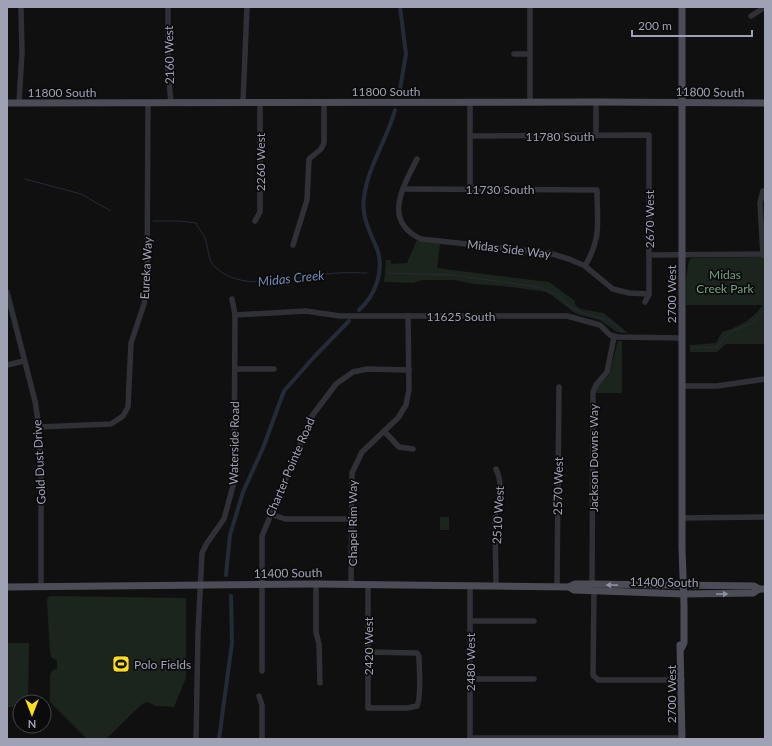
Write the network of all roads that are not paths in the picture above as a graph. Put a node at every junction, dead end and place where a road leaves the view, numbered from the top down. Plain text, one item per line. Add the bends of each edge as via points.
1 (168, 7) edge
2 (247, 7) edge
3 (530, 7) edge
4 (682, 7) edge
5 (765, 7) edge
6 (21, 9) dead end
7 (751, 16) dead end
8 (514, 54) dead end
9 (530, 54) junction
10 (243, 102) junction
11 (260, 102) junction
12 (470, 102) junction
13 (530, 102) junction
14 (596, 102) junction
15 (682, 102) junction
16 (7, 103) edge
17 (19, 103) junction
18 (148, 103) junction
19 (171, 103) junction
20 (324, 103) junction
21 (765, 103) edge
22 (649, 135) joint
23 (470, 136) junction
24 (596, 136) junction
25 (417, 159) dead end
26 (403, 189) junction
27 (470, 189) junction
28 (763, 191) dead end
29 (255, 221) dead end
30 (293, 245) dead end
31 (764, 254) edge
32 (649, 255) junction
33 (682, 255) junction
34 (585, 266) junction
35 (7, 292) edge
36 (649, 294) junction
37 (232, 299) dead end
38 (645, 302) dead end
39 (235, 316) junction
40 (408, 316) junction
41 (614, 337) junction
42 (682, 338) junction
43 (24, 361) junction
44 (7, 365) edge
45 (235, 369) junction
46 (274, 369) dead end
47 (409, 370) junction
48 (765, 379) edge
49 (683, 386) junction
50 (559, 387) dead end
51 (39, 427) junction
52 (384, 431) junction
53 (413, 449) dead end
54 (496, 470) dead end
55 (270, 514) junction
56 (682, 518) junction
57 (765, 518) edge
58 (351, 519) junction
59 (316, 584) junction
60 (351, 584) junction
61 (368, 584) junction
62 (682, 584) junction
63 (262, 585) junction
64 (7, 586) edge
65 (201, 586) junction
66 (470, 586) junction
67 (496, 586) junction
68 (557, 586) junction
69 (41, 587) junction
70 (593, 588) junction
71 (762, 589) edge
72 (682, 594) junction
73 (470, 621) junction
74 (534, 621) dead end
75 (368, 652) junction
76 (262, 671) dead end
77 (534, 678) dead end
78 (470, 679) junction
79 (682, 680) junction
80 (320, 683) dead end
81 (259, 696) dead end
82 (196, 739) edge
83 (262, 739) edge
84 (470, 739) edge
85 (504, 739) edge
86 (566, 739) edge
87 (682, 739) edge

1 - 19 street, 2160 West
2 - 10 street
3 - 9 street
4 - 15 main road, 2700 West
5 - 7 street
6 - 17 street
8 - 9 street
9 - 13 street
10 - 11 main road, 11800 South
10 - 19 main road, 11800 South
11 - 20 main road, 11800 South
11 - 29 street, 2260 West via 260,212
12 - 13 main road, 11800 South
12 - 20 main road, 11800 South
12 - 23 street
13 - 14 main road, 11800 South
14 - 15 main road, 11800 South
14 - 24 street
15 - 21 main road, 11800 South
15 - 33 main road, 2700 West
16 - 17 main road, 11800 South
17 - 18 main road, 11800 South
18 - 19 main road, 11800 South
18 - 51 street, Eureka Way via 147,285 144,304 131,343 128,407 123,416 111,424
20 - 30 street via 324,143 321,149 309,158 307,200
22 - 24 street, 11780 South
22 - 32 street, 2670 West
23 - 24 street, 11780 South
23 - 27 street
25 - 26 street, Midas Side Way
26 - 27 street, 11730 South
26 - 34 street, Midas Side Way via 398,205 401,222 409,234 421,239 549,253
27 - 34 street, 11730 South via 597,190 598,238
28 - 31 street via 760,203
31 - 33 street
32 - 33 street
32 - 36 street, 2670 West
33 - 42 main road, 2700 West
34 - 36 street, Midas Side Way via 613,290
35 - 43 street, Gold Dust Drive
36 - 38 street, 2670 West
37 - 39 street, Waterside Road
39 - 40 street, 11625 South via 306,311 335,316
39 - 45 street, Waterside Road
40 - 41 street, 11625 South via 567,316 600,325
40 - 47 street, Chapel Rim Way
41 - 42 street
41 - 70 street, Jackson Downs Way via 607,372 593,392
42 - 49 main road, 2700 West
43 - 44 street
43 - 51 street, Gold Dust Drive
45 - 46 street
45 - 65 street, Waterside Road via 234,482 224,519 202,553
47 - 52 street, Chapel Rim Way via 409,394 406,405
47 - 55 street, Charter Pointe Road via 362,370 348,374 336,384 314,412
48 - 49 street via 717,386
49 - 56 main road, 2700 West
50 - 68 street, 2570 West
51 - 69 street, Gold Dust Drive via 42,454
52 - 53 street via 398,447
52 - 58 street, Chapel Rim Way via 365,449 355,465 351,482
54 - 67 street, 2510 West via 500,480 500,493 496,521
55 - 58 street via 289,520
55 - 63 street, Charter Pointe Road via 261,540
56 - 57 street
56 - 62 main road, 2700 West
58 - 60 street, Chapel Rim Way
59 - 60 main road, 11400 South
59 - 63 main road, 11400 South
59 - 80 street
60 - 61 main road, 11400 South
61 - 66 main road, 11400 South
61 - 75 street, 2420 West
62 -> 70 main road, 11400 South
62 - 71 main road, 11400 South via 754,586
62 - 72 main road, 2700 West
63 - 65 main road, 11400 South
63 - 76 street, Charter Pointe Road
64 - 69 main road, 11400 South
65 - 69 main road, 11400 South
65 - 82 street, Waterside Road
66 - 67 main road, 11400 South
66 - 73 street, 2480 West
67 - 68 main road, 11400 South
68 - 70 main road, 11400 South via 568,587 575,584
70 - 72 main road, 11400 South
70 - 79 street, Jackson Downs Way via 593,675 598,680
72 -> 71 main road, 11400 South via 753,593
72 - 79 main road, 2700 West
73 - 74 street
73 - 78 street, 2480 West
75 - 75 street, 2420 West via 417,653 417,706 368,708
77 - 78 street
78 - 84 street, 2480 West
79 - 87 main road, 2700 West
81 - 83 street via 262,705
84 - 85 street
85 - 86 street
86 - 87 street

